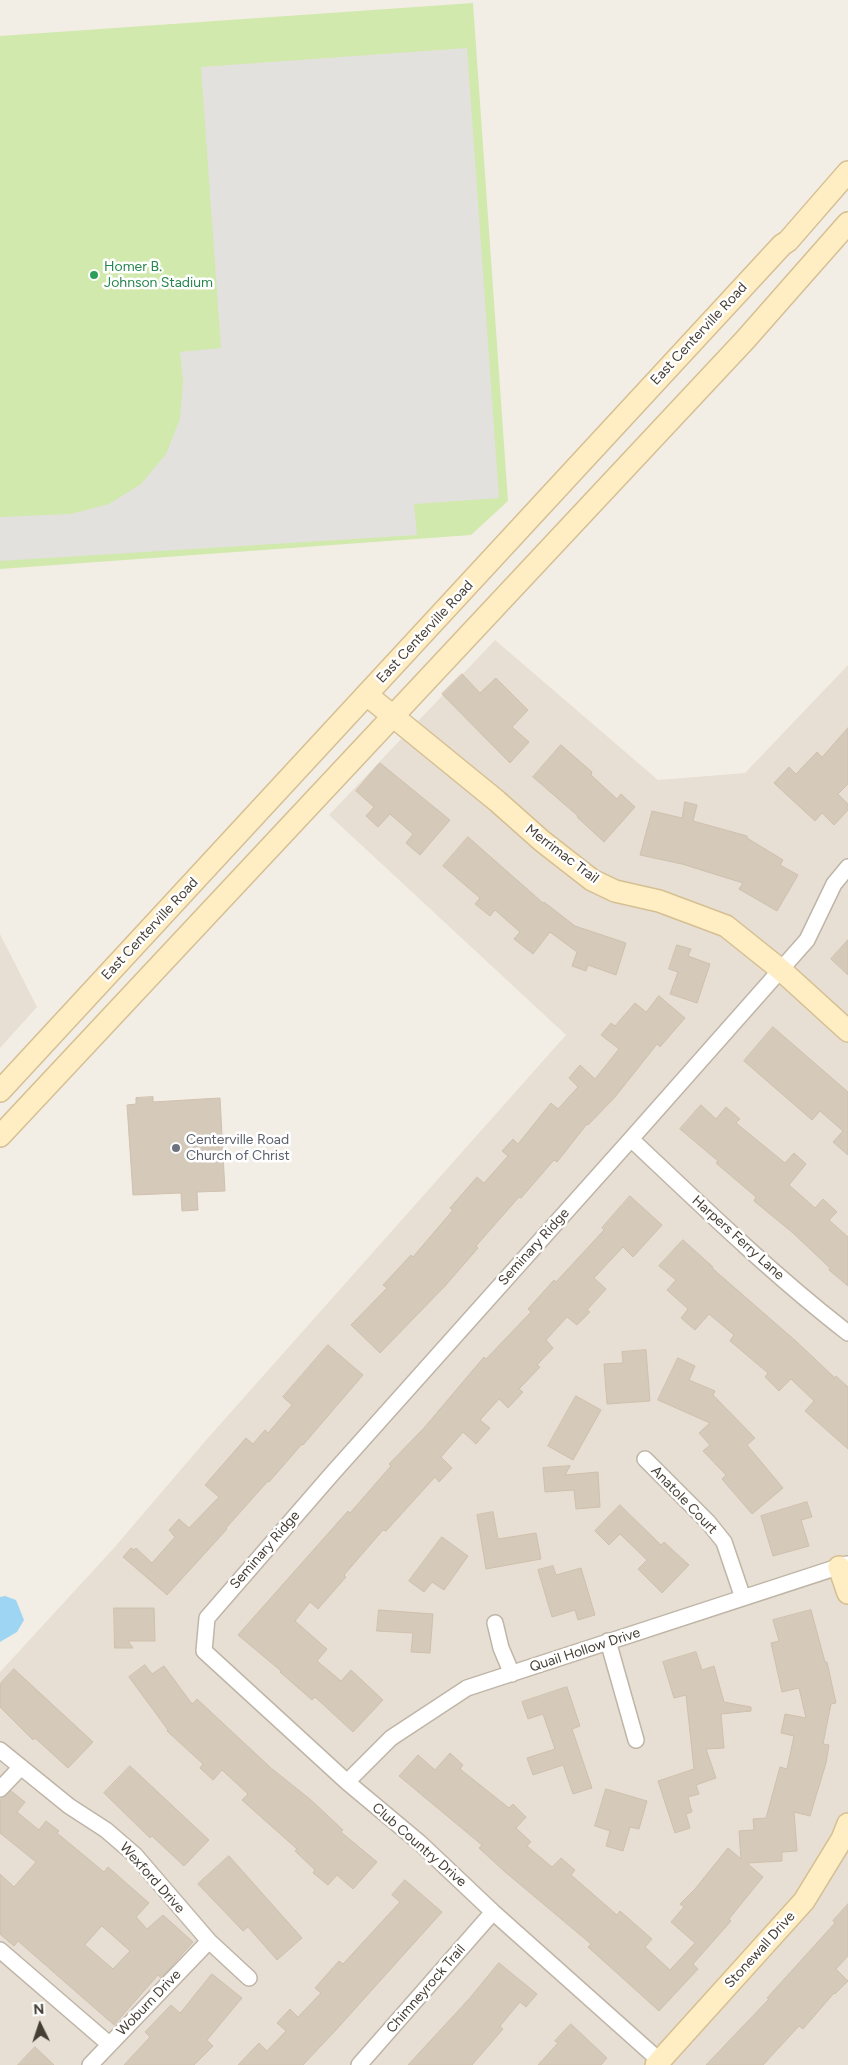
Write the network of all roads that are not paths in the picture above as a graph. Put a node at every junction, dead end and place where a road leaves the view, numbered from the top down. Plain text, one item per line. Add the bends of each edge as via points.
1 (848, 172) edge
2 (848, 223) edge
3 (367, 695) junction
4 (394, 716) junction
5 (848, 867) edge
6 (144, 936) junction
7 (168, 957) junction
8 (781, 970) junction
9 (848, 1031) edge
10 (0, 1091) edge
11 (0, 1136) edge
12 (631, 1139) junction
13 (848, 1334) edge
14 (644, 1459) dead end
15 (844, 1566) edge
16 (848, 1593) edge
17 (743, 1598) junction
18 (207, 1618) joint
19 (495, 1623) dead end
20 (608, 1642) junction
21 (512, 1674) junction
22 (636, 1740) dead end
23 (0, 1750) edge
24 (21, 1767) junction
25 (346, 1782) junction
26 (0, 1789) edge
27 (848, 1824) edge
28 (494, 1912) junction
29 (209, 1941) junction
30 (0, 1950) edge
31 (249, 1978) dead end
32 (109, 2044) junction
33 (658, 2063) edge
34 (90, 2065) edge
35 (359, 2065) edge

1 - 3 main road, East Centerville Road via 788,241
2 - 4 main road via 745,340
3 - 4 main road, Merrimac Trail
3 - 6 main road, East Centerville Road
4 - 7 main road
4 - 8 main road, Merrimac Trail via 592,880 615,891 659,901 726,926
5 - 8 street, Seminary Ridge via 834,884 807,940
6 - 7 main road
6 - 10 main road, East Centerville Road
7 - 11 main road
8 - 9 main road, Merrimac Trail
8 - 12 street, Seminary Ridge
12 - 13 street, Harpers Ferry Lane
12 - 18 street, Seminary Ridge via 337,1467
14 - 17 street, Anatole Court via 724,1542
15 - 16 main road
15 - 17 street, Quail Hollow Drive
17 - 20 street, Quail Hollow Drive
18 - 25 street, Club Country Drive via 204,1651
19 - 21 street
20 - 21 street, Quail Hollow Drive
20 - 22 street
21 - 25 street, Quail Hollow Drive via 467,1688 391,1738
23 - 24 street, Wexford Drive
24 - 26 street
24 - 29 street, Wexford Drive via 135,1855
25 - 28 street, Club Country Drive via 420,1843
27 - 33 main road, Stonewall Drive via 804,1901
28 - 33 street, Club Country Drive
28 - 35 street, Chimneyrock Trail
29 - 31 street, Wexford Drive
29 - 32 street, Woburn Drive
30 - 32 street
32 - 34 street, Woburn Drive

